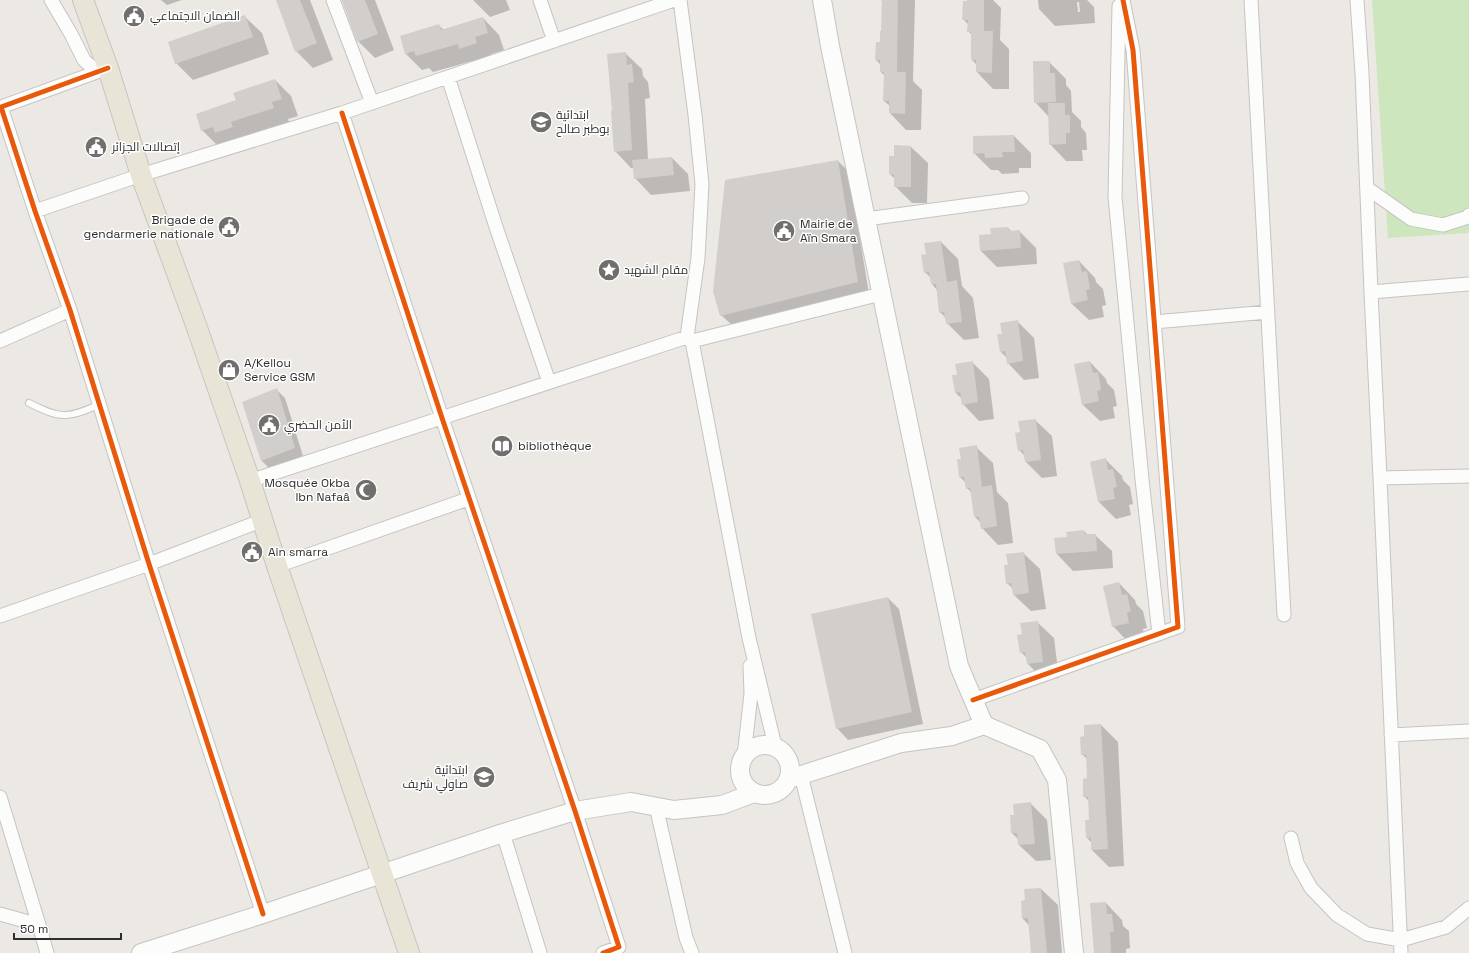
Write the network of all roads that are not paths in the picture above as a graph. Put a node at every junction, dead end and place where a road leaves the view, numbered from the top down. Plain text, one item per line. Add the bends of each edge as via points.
1 (51, 0) edge
2 (83, 0) edge
3 (333, 0) edge
4 (540, 0) edge
5 (674, 0) edge
6 (680, 0) edge
7 (822, 0) edge
8 (1118, 0) edge
9 (1124, 0) edge
10 (1250, 0) edge
11 (1357, 0) edge
12 (554, 41) junction
13 (102, 70) junction
14 (448, 77) junction
15 (372, 103) junction
16 (342, 113) junction
17 (141, 175) junction
18 (1367, 188) junction
19 (1022, 198) dead end
20 (35, 211) junction
21 (1469, 215) edge
22 (866, 220) junction
23 (1469, 284) edge
24 (1371, 292) junction
25 (881, 294) junction
26 (70, 310) junction
27 (1268, 312) junction
28 (1154, 322) junction
29 (690, 339) junction
30 (0, 341) edge
31 (549, 382) junction
32 (29, 403) dead end
33 (100, 404) junction
34 (442, 418) junction
35 (1469, 476) edge
36 (1380, 478) junction
37 (250, 481) junction
38 (468, 499) junction
39 (263, 520) junction
40 (150, 564) junction
41 (277, 566) junction
42 (1284, 615) dead end
43 (0, 616) edge
44 (1159, 634) junction
45 (749, 638) junction
46 (973, 700) junction
47 (984, 725) junction
48 (1469, 731) edge
49 (1392, 735) junction
50 (774, 746) junction
51 (744, 756) junction
52 (788, 758) junction
53 (839, 763) junction
54 (795, 777) junction
55 (754, 793) junction
56 (0, 797) edge
57 (656, 806) junction
58 (575, 811) junction
59 (3, 813) edge
60 (503, 833) junction
61 (1291, 838) dead end
62 (382, 874) junction
63 (1469, 908) edge
64 (0, 914) edge
65 (263, 914) junction
66 (39, 925) junction
67 (1401, 947) edge
68 (46, 953) edge
69 (141, 953) edge
70 (409, 953) edge
71 (540, 953) edge
72 (603, 953) edge
73 (692, 953) edge
74 (846, 953) edge
75 (1074, 953) edge

1 - 13 street via 84,60
2 - 13 main road
3 - 15 street
4 - 12 street
5 - 12 street
6 - 29 street via 702,184
7 - 22 street
8 - 44 street via 1115,197
9 - 28 street via 1133,50
10 - 27 street
11 - 18 street
12 - 14 street
13 - 17 main road
13 - 20 street via 1,108
14 - 15 street
14 - 31 street
15 - 16 street
16 - 17 street
16 - 34 street
17 - 20 street
17 - 37 main road
18 - 21 street via 1411,220 1443,225
18 - 24 street
19 - 22 street
20 - 26 street
22 - 25 street
23 - 24 street
24 - 36 street
25 - 29 street
25 - 46 street via 959,666
26 - 30 street
26 - 33 street
27 - 28 street
27 - 42 street
28 - 44 street via 1178,627
29 - 31 street
29 - 45 street
31 - 34 street
32 - 33 lane via 50,413 66,416
33 - 40 street
34 - 37 street
34 - 38 street
35 - 36 street
36 - 49 street
37 - 39 main road
38 - 41 street
38 - 58 street
39 - 40 street
39 - 41 main road
40 - 43 street
40 - 65 street
41 - 62 main road
44 - 46 street
45 - 50 street
45 - 51 street via 751,694
46 - 47 street
47 - 53 street via 952,736 901,743
47 - 75 street via 1040,749 1057,780
48 - 49 street
49 - 67 street
50 - 51 street via 768,744 754,747
50 - 52 street
51 - 55 street via 740,764 741,777 747,788
52 - 53 street
52 - 54 street via 791,772
53 - 54 street
54 - 55 street via 775,794 762,796
54 - 74 street
55 - 57 street via 722,805 674,810
56 - 59 street
57 - 58 street via 631,802
57 - 73 street via 686,938
58 - 60 street
58 - 72 street via 619,947
59 - 66 street
60 - 62 street
60 - 71 street
61 - 67 street via 1297,863 1311,888 1337,916 1367,934
62 - 65 street
62 - 70 main road
63 - 67 street via 1446,927
64 - 66 street
65 - 69 street
66 - 68 street

